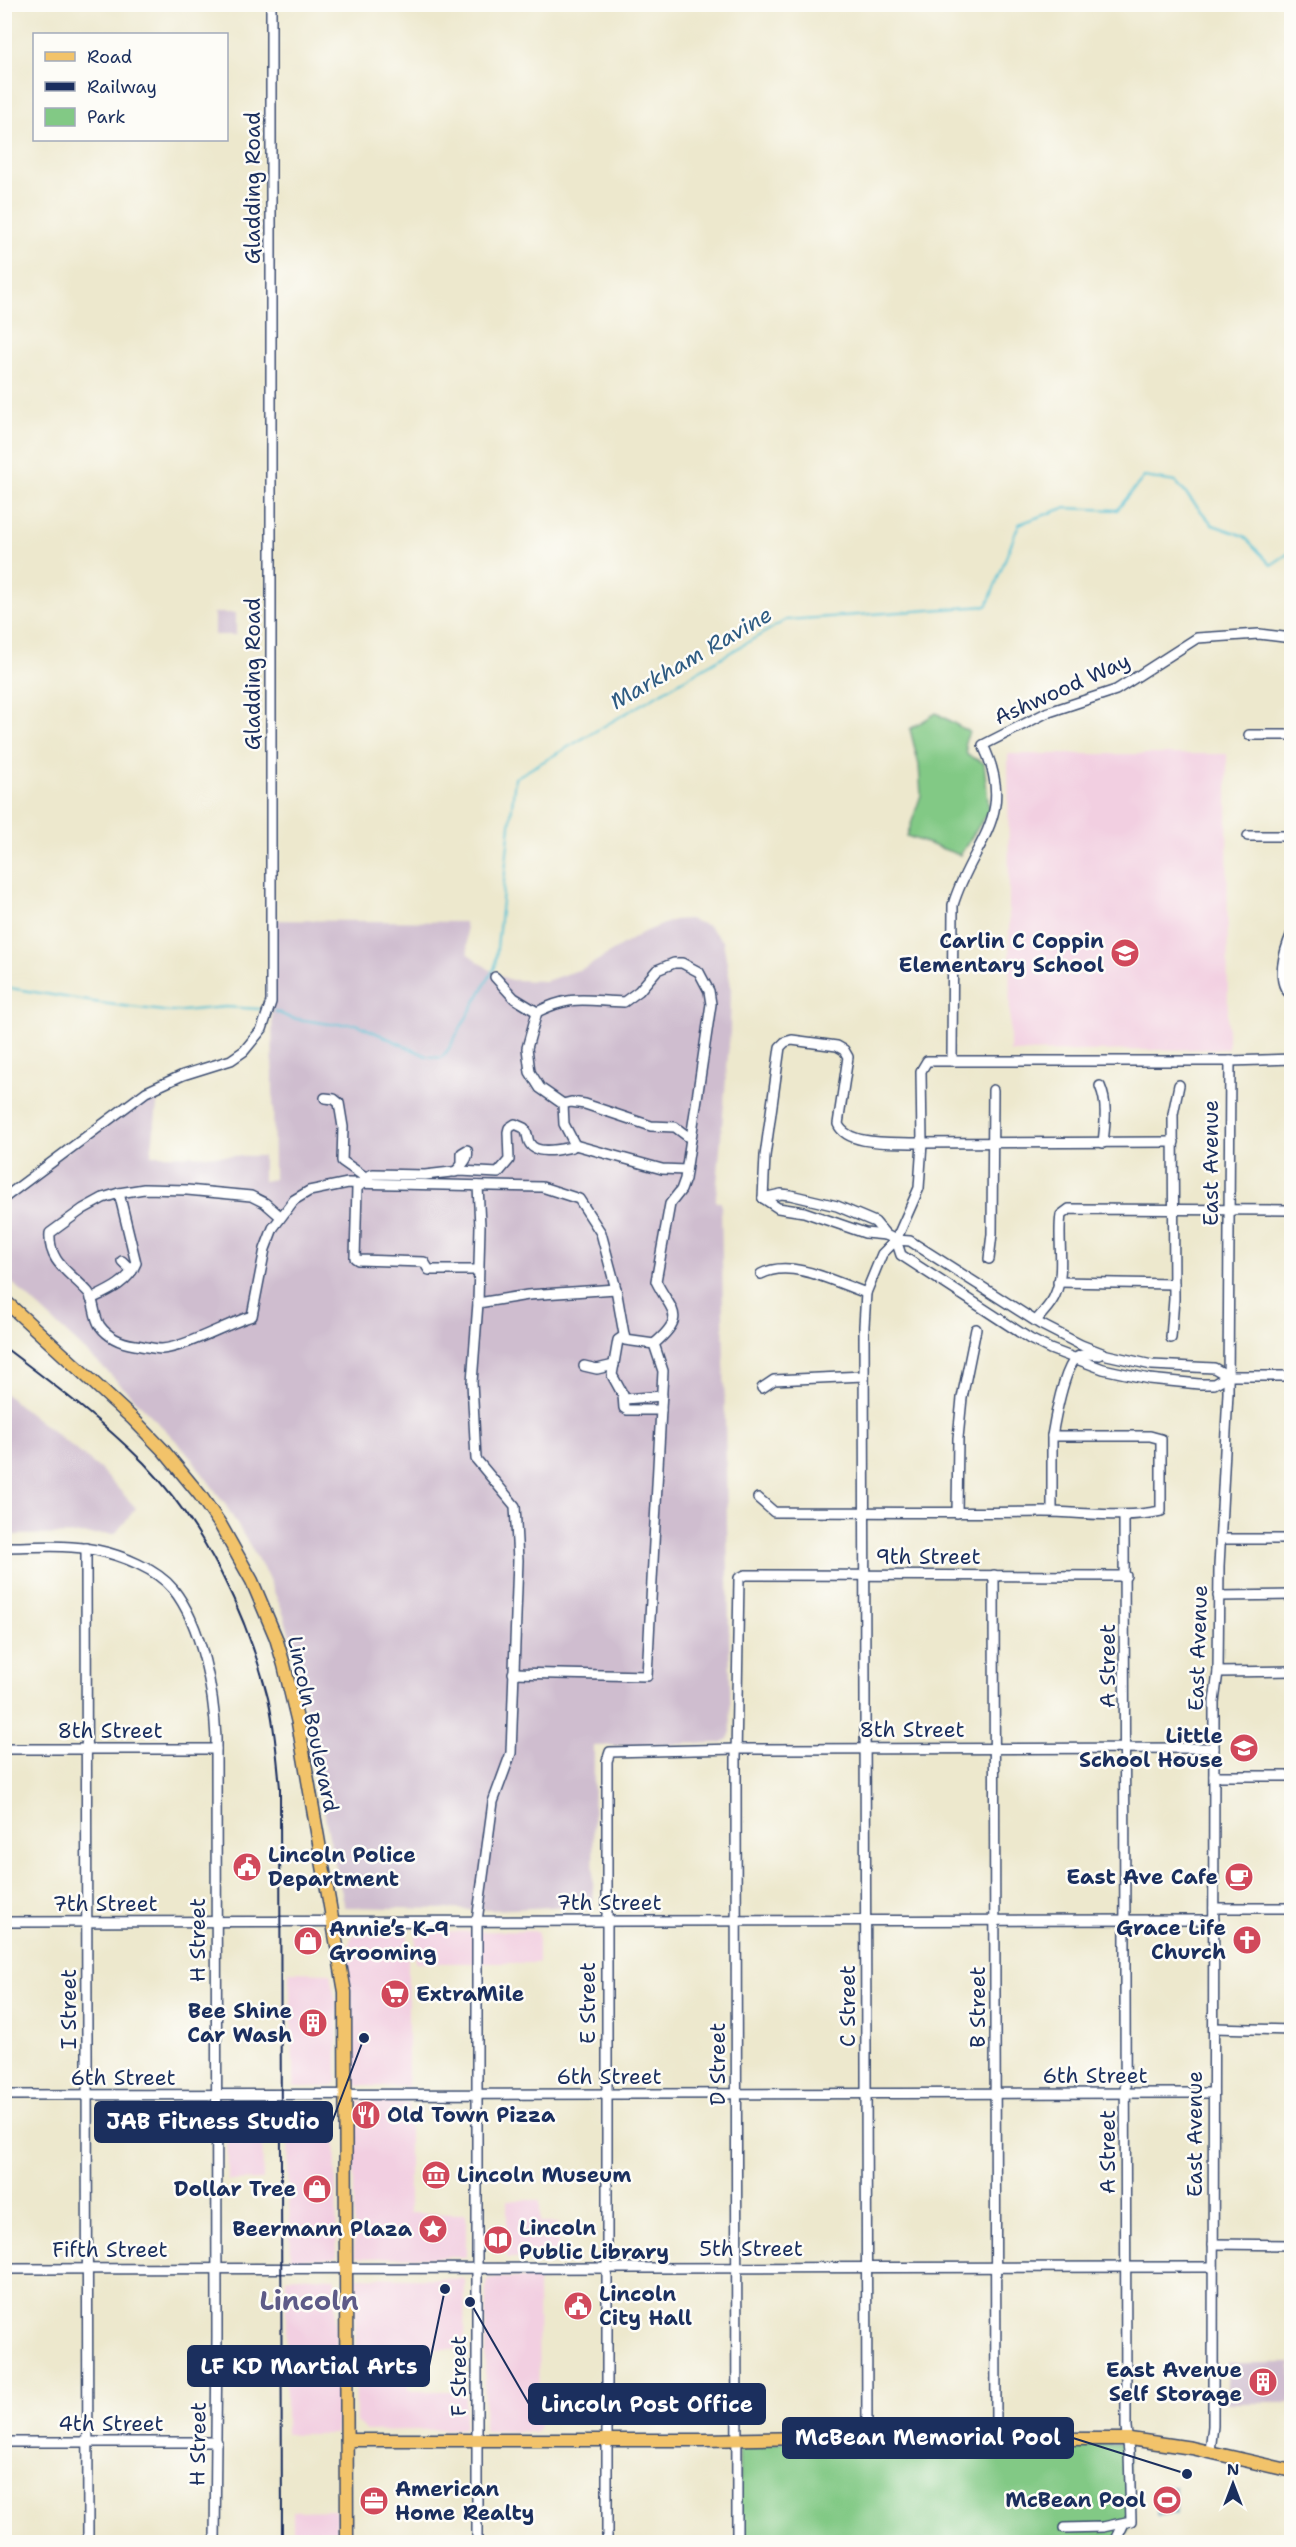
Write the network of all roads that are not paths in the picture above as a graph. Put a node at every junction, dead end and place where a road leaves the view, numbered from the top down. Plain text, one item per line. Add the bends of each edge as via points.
1 (271, 4) edge
2 (1292, 638) edge
3 (1249, 735) dead end
4 (1292, 735) edge
5 (1248, 836) dead end
6 (1292, 836) edge
7 (1292, 933) edge
8 (495, 977) dead end
9 (1292, 995) edge
10 (537, 1012) junction
11 (1292, 1059) edge
12 (952, 1061) junction
13 (1230, 1061) junction
14 (1179, 1085) dead end
15 (1100, 1086) dead end
16 (993, 1090) dead end
17 (325, 1098) dead end
18 (562, 1104) junction
19 (691, 1139) junction
20 (1174, 1142) junction
21 (922, 1143) junction
22 (992, 1143) junction
23 (1103, 1143) junction
24 (575, 1145) junction
25 (462, 1163) dead end
26 (686, 1170) junction
27 (455, 1172) junction
28 (364, 1180) junction
29 (478, 1186) junction
30 (119, 1193) junction
31 (4, 1198) edge
32 (763, 1198) junction
33 (1173, 1209) junction
34 (1229, 1210) junction
35 (1292, 1210) edge
36 (280, 1216) junction
37 (886, 1235) junction
38 (896, 1240) junction
39 (989, 1259) dead end
40 (122, 1261) dead end
41 (478, 1270) junction
42 (132, 1271) junction
43 (761, 1274) dead end
44 (1058, 1282) junction
45 (1174, 1284) junction
46 (616, 1289) junction
47 (866, 1293) junction
48 (91, 1299) junction
49 (4, 1300) edge
50 (478, 1303) junction
51 (1036, 1321) junction
52 (976, 1329) dead end
53 (624, 1336) junction
54 (1171, 1338) dead end
55 (654, 1344) junction
56 (1107, 1355) junction
57 (1228, 1358) junction
58 (1074, 1359) junction
59 (614, 1365) junction
60 (584, 1366) dead end
61 (1214, 1368) junction
62 (864, 1376) junction
63 (1228, 1376) junction
64 (1292, 1376) edge
65 (1214, 1384) junction
66 (762, 1388) dead end
67 (1228, 1393) junction
68 (662, 1396) junction
69 (625, 1399) junction
70 (661, 1410) junction
71 (1052, 1436) junction
72 (758, 1498) dead end
73 (864, 1512) junction
74 (1052, 1512) junction
75 (957, 1513) junction
76 (1124, 1515) junction
77 (1220, 1539) junction
78 (1292, 1539) edge
79 (4, 1547) edge
80 (86, 1548) junction
81 (864, 1575) junction
82 (994, 1575) junction
83 (1126, 1576) junction
84 (738, 1585) joint
85 (1292, 1595) edge
86 (1218, 1596) junction
87 (1292, 1671) edge
88 (1218, 1672) junction
89 (513, 1673) junction
90 (866, 1748) junction
91 (994, 1748) junction
92 (1126, 1748) junction
93 (1214, 1748) junction
94 (4, 1749) edge
95 (87, 1749) junction
96 (216, 1749) junction
97 (737, 1749) junction
98 (610, 1752) joint
99 (1214, 1776) junction
100 (1292, 1776) edge
101 (1214, 1908) junction
102 (1292, 1908) edge
103 (994, 1920) junction
104 (1126, 1920) junction
105 (1214, 1920) junction
106 (333, 1921) junction
107 (477, 1921) junction
108 (607, 1921) junction
109 (736, 1921) junction
110 (866, 1921) junction
111 (4, 1922) edge
112 (87, 1922) junction
113 (216, 1922) junction
114 (1214, 2028) junction
115 (1292, 2030) edge
116 (1126, 2093) junction
117 (1214, 2093) junction
118 (606, 2094) junction
119 (736, 2094) junction
120 (866, 2094) junction
121 (996, 2094) junction
122 (4, 2095) edge
123 (346, 2095) junction
124 (477, 2095) junction
125 (87, 2096) junction
126 (217, 2096) junction
127 (1213, 2244) junction
128 (1292, 2246) edge
129 (867, 2267) junction
130 (996, 2267) junction
131 (1126, 2267) junction
132 (1213, 2267) junction
133 (216, 2268) junction
134 (347, 2268) junction
135 (477, 2268) junction
136 (606, 2268) junction
137 (736, 2268) junction
138 (4, 2269) edge
139 (88, 2269) junction
140 (737, 2438) junction
141 (867, 2438) junction
142 (996, 2438) junction
143 (1128, 2439) junction
144 (347, 2440) junction
145 (477, 2440) junction
146 (607, 2440) junction
147 (4, 2442) edge
148 (88, 2442) junction
149 (217, 2442) junction
150 (1210, 2451) junction
151 (1292, 2471) edge
152 (1127, 2522) junction
153 (1064, 2528) dead end
154 (1136, 2532) dead end
155 (88, 2542) edge
156 (215, 2542) edge
157 (347, 2542) edge
158 (477, 2542) edge
159 (607, 2542) edge
160 (737, 2542) edge
161 (1115, 2542) edge

1 - 31 street, Gladding Road via 268,1018 255,1041 231,1060 146,1092
2 - 12 street, Ashwood Way via 1259,634 1197,638 1116,690 1046,713 983,746 993,768 997,793 994,818 958,887 953,905
3 - 4 street
5 - 6 street
7 - 9 street via 1282,984
8 - 10 street via 514,998
10 - 18 street via 527,1048 530,1072 540,1088
10 - 19 street via 581,998 624,1002 667,965 682,963 699,972 711,1004
11 - 13 street
12 - 13 street
12 - 21 street via 927,1060 921,1071
13 - 34 street, East Avenue
14 - 20 street via 1173,1114
15 - 23 street via 1104,1095
16 - 22 street
17 - 28 street via 339,1103 342,1161
18 - 19 street via 585,1104 657,1127 675,1127
18 - 24 street via 564,1124
19 - 26 street
20 - 23 street
20 - 33 street
21 - 22 street
21 - 32 street via 868,1141 841,1132 838,1124 848,1057 844,1050 837,1046 784,1042 778,1058
21 - 38 street via 919,1188
22 - 23 street
22 - 39 street
24 - 26 street via 662,1169
24 - 27 street via 554,1151 535,1148 524,1128 515,1124 509,1128 510,1156 502,1170 493,1174
25 - 27 street
26 - 55 street via 681,1190 670,1204 656,1281 674,1314 670,1328
27 - 28 street via 373,1174
28 - 29 street
28 - 36 street via 309,1191
28 - 41 street via 357,1188 355,1258 424,1262 429,1270
29 - 41 street, F Street
29 - 46 street via 542,1187 579,1200 601,1233
30 - 36 street via 144,1189 250,1196
30 - 42 street via 136,1263
30 - 48 street via 83,1209 50,1233 49,1246 55,1258 90,1293
32 - 37 street via 778,1208 804,1212 865,1233
32 - 37 street via 781,1194 837,1206 875,1222
33 - 34 street
33 - 44 street via 1069,1209 1061,1215 1059,1226
33 - 45 street
34 - 35 street
34 - 57 street, East Avenue
36 - 48 street via 265,1249 252,1316 162,1349 113,1339 100,1326
37 - 38 street
38 - 47 street via 882,1254
38 - 51 street via 910,1241
38 - 58 street via 901,1255 1030,1339
40 - 42 street
41 - 50 street, F Street
42 - 48 street via 116,1287
43 - 47 street via 771,1268 792,1268
44 - 45 street
44 - 51 street via 1055,1295
45 - 54 street
46 - 50 street
46 - 53 street
47 - 62 street, C Street
49 - 106 main road, Lincoln Boulevard via 164,1450 200,1495 238,1554 284,1665
50 - 89 street, F Street via 472,1382 476,1459 515,1506 518,1560
51 - 56 street
52 - 75 street via 962,1398
53 - 55 street via 624,1340
53 - 59 street via 618,1340
55 - 68 street via 663,1371
56 - 58 street via 1082,1354
56 - 61 street via 1152,1365
57 - 61 street
57 - 63 street, East Avenue
58 - 65 street via 1149,1379
58 - 71 street via 1058,1401
59 - 60 street via 597,1369
59 - 69 street via 612,1375
61 - 63 street
62 - 66 street via 774,1380
62 - 73 street, C Street
63 - 64 street
63 - 65 street
63 - 67 street, East Avenue
65 - 67 street
67 - 77 street, East Avenue
68 - 69 street
68 - 70 street
69 - 70 street via 627,1410
70 - 89 street via 647,1676
71 - 74 street
71 - 76 street via 1161,1439 1161,1510
72 - 73 street via 774,1512
73 - 75 street
73 - 81 street, C Street
74 - 75 street
74 - 76 street
76 - 83 street, A Street
77 - 78 street
77 - 86 street, East Avenue
79 - 80 street
80 - 95 street, I Street
80 - 96 street, H Street via 152,1572 181,1601 202,1654 214,1700
81 - 82 street, 9th Street
81 - 84 street, 9th Street via 745,1575 739,1578
81 - 90 street, C Street
82 - 83 street, 9th Street
82 - 91 street, B Street
83 - 92 street, A Street
84 - 97 street, D Street
85 - 86 street
86 - 88 street, East Avenue
87 - 88 street
88 - 93 street, East Avenue
89 - 107 street, F Street via 511,1753 493,1802
90 - 91 street, 8th Street
90 - 97 street, 8th Street
90 - 110 street, C Street
91 - 92 street, 8th Street
91 - 103 street, B Street
92 - 93 street, 8th Street
92 - 104 street, A Street
93 - 99 street, East Avenue
94 - 95 street, 8th Street
95 - 96 street, 8th Street
95 - 112 street, I Street
96 - 113 street, H Street
97 - 98 street, 8th Street
97 - 109 street, D Street
98 - 108 street, E Street
99 - 100 street
99 - 101 street, East Avenue
101 - 102 street
101 - 105 street, East Avenue
103 - 104 street, 7th Street
103 - 110 street, 7th Street
103 - 121 street, B Street
104 - 105 street, 7th Street
104 - 116 street, A Street
105 - 114 street, East Avenue
106 - 107 street, 7th Street
106 - 113 street, 7th Street
106 - 123 main road, Lincoln Boulevard via 345,1992
107 - 108 street, 7th Street
107 - 124 street, F Street
108 - 109 street, 7th Street
108 - 118 street, E Street
109 - 110 street, 7th Street
109 - 119 street, D Street
110 - 120 street, C Street
111 - 112 street, 7th Street
112 - 113 street, 7th Street
112 - 125 street, I Street
113 - 126 street, H Street
114 - 115 street
114 - 117 street, East Avenue
116 - 117 street, 6th Street
116 - 121 street, 6th Street
116 - 131 street, A Street
117 - 127 street, East Avenue
118 - 119 street, 6th Street
118 - 124 street, 6th Street
118 - 136 street, E Street
119 - 120 street, 6th Street
119 - 137 street, D Street
120 - 121 street, 6th Street
120 - 129 street, C Street
121 - 130 street, B Street
122 - 125 street, 6th Street
123 - 124 street, 6th Street
123 - 126 street, 6th Street
123 - 134 main road, Lincoln Boulevard
124 - 135 street, F Street
125 - 126 street, 6th Street
125 - 139 street, I Street
126 - 133 street, H Street
127 - 128 street
127 - 132 street, East Avenue
129 - 130 street, 5th Street
129 - 137 street, 5th Street
129 - 141 street, C Street
130 - 131 street, 5th Street
130 - 142 street, B Street
131 - 132 street, 5th Street
131 - 143 street, A Street
132 - 150 street, East Avenue
133 - 134 street, 5th Street
133 - 139 street, Fifth Street
133 - 149 street, H Street
134 - 135 street, 5th Street
134 - 144 main road, Lincoln Boulevard
135 - 136 street, 5th Street
135 - 145 street, F Street
136 - 137 street, 5th Street
136 - 146 street, E Street
137 - 140 street, D Street
138 - 139 street, Fifth Street
139 - 148 street, I Street
140 - 141 main road
140 - 146 main road
140 - 160 street, D Street
141 - 142 main road
142 - 143 main road
143 - 150 main road
143 - 152 street, A Street
144 - 145 main road
144 - 157 main road, Lincoln Boulevard
145 - 146 main road
145 - 158 street, F Street
146 - 159 street, E Street
147 - 148 street, 4th Street
148 - 149 street, 4th Street
148 - 155 street, I Street
149 - 156 street, H Street
150 - 151 main road
152 - 153 street
152 - 154 street
152 - 161 street

